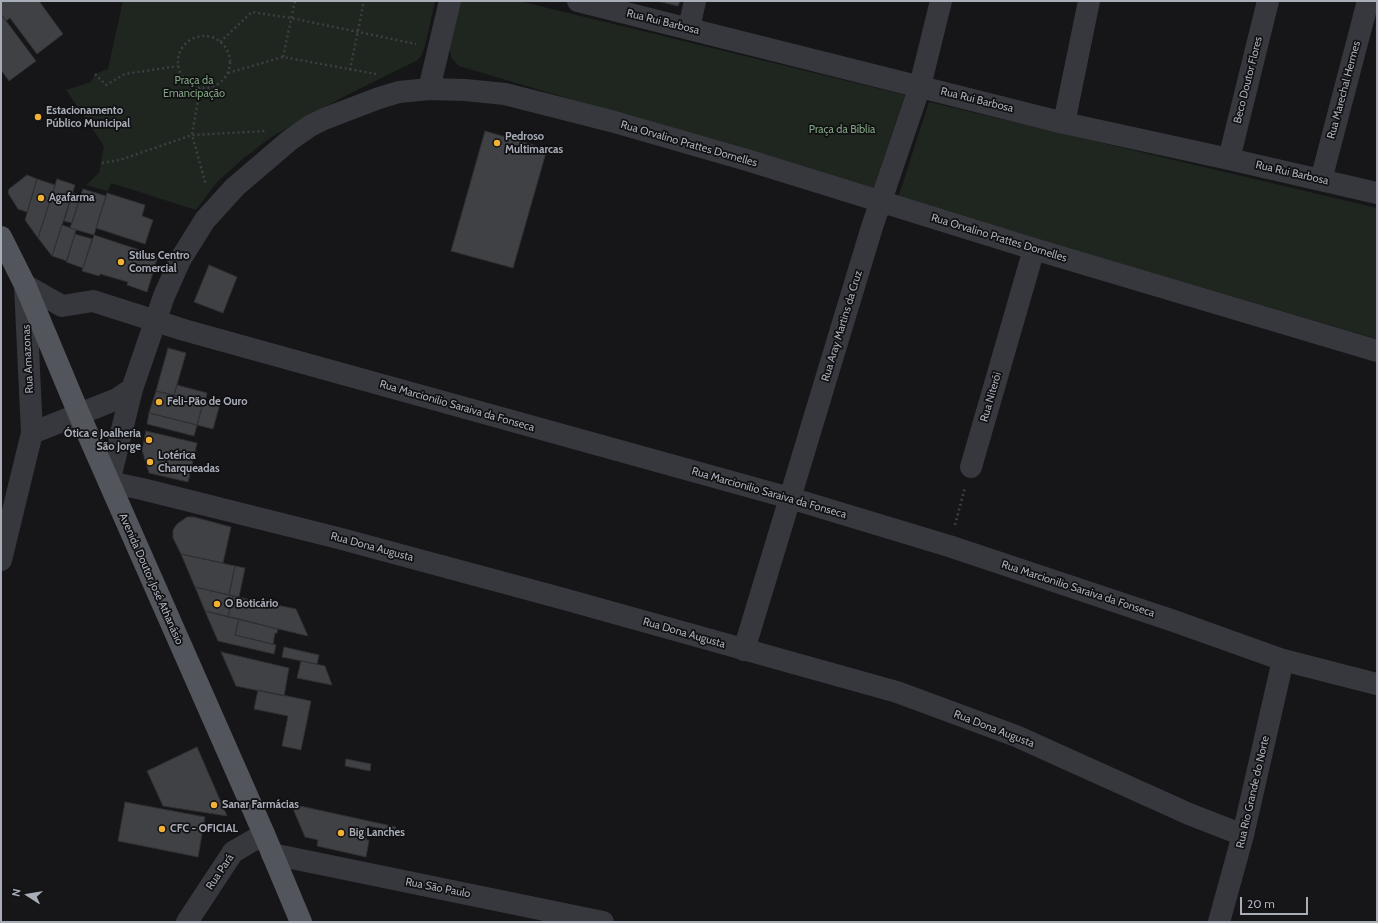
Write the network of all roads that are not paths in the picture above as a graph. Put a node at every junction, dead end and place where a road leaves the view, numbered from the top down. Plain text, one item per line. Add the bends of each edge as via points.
1 (450, 1) edge
2 (578, 1) edge
3 (695, 1) edge
4 (941, 1) edge
5 (1089, 1) edge
6 (1268, 1) edge
7 (1368, 1) edge
8 (689, 28) junction
9 (920, 86) junction
10 (429, 89) junction
11 (1064, 123) junction
12 (1229, 159) junction
13 (1321, 180) junction
14 (1377, 193) edge
15 (881, 202) junction
16 (1, 237) edge
17 (1034, 249) junction
18 (25, 285) junction
19 (155, 321) junction
20 (1377, 351) edge
21 (132, 389) junction
22 (79, 414) junction
23 (32, 433) junction
24 (971, 467) road end
25 (109, 482) junction
26 (790, 498) junction
27 (1, 560) edge
28 (744, 650) junction
29 (1282, 660) junction
30 (1377, 684) edge
31 (264, 834) junction
32 (1243, 835) junction
33 (272, 854) junction
34 (187, 922) edge
35 (301, 922) edge
36 (604, 922) edge
37 (1219, 922) edge

1 - 10 street
2 - 8 street, Rua Rui Barbosa
3 - 8 street
4 - 9 street, Rua Aray Martins da Cruz
5 - 11 street
6 - 12 street, Beco Doutor Flores
7 - 13 street, Rua Marechal Hermes
8 - 9 street, Rua Rui Barbosa
9 - 11 street, Rua Rui Barbosa
9 - 15 street, Rua Aray Martins da Cruz
10 - 15 street, Rua Orvalino Prattes Dornelles via 505,94 619,123
10 - 19 street, Rua Orvalino Prattes Dornelles via 400,92 324,119 290,140 261,164 235,187 196,234 180,260
11 - 12 street, Rua Rui Barbosa
12 - 13 street, Rua Rui Barbosa
13 - 14 street, Rua Rui Barbosa
15 - 17 street, Rua Orvalino Prattes Dornelles
15 - 26 street, Rua Aray Martins da Cruz
16 - 18 main road, Avenida Doutor José Athanásio
17 - 20 street, Rua Orvalino Prattes Dornelles
17 - 24 street, Rua Niterói
18 - 19 street, Rua Marcionilio Saraiva da Fonseca via 62,306 93,301
18 - 22 main road, Avenida Doutor José Athanásio
18 - 23 street, Rua Amazonas
19 - 21 street, Rua Orvalino Prattes Dornelles
19 - 26 street, Rua Marcionilio Saraiva da Fonseca
21 - 22 street via 117,400
21 - 25 street, Rua Orvalino Prattes Dornelles
22 - 23 street
22 - 25 main road, Avenida Doutor José Athanásio
23 - 27 street, Rua Amazonas
25 - 28 street, Rua Dona Augusta via 338,538
25 - 31 main road, Avenida Doutor José Athanásio
26 - 28 street, Rua Aray Martins da Cruz
26 - 29 street, Rua Marcionilio Saraiva da Fonseca via 949,546
28 - 32 street, Rua Dona Augusta via 897,692 1016,736 1189,814
29 - 30 street, Rua Marcionilio Saraiva da Fonseca
29 - 32 street, Rua Rio Grande do Norte
31 - 33 main road, Avenida Doutor José Athanásio
31 - 34 street, Rua Pará via 232,852
32 - 37 street, Rua Rio Grande do Norte
33 - 35 main road, Avenida Doutor José Athanásio
33 - 36 street, Rua São Paulo

